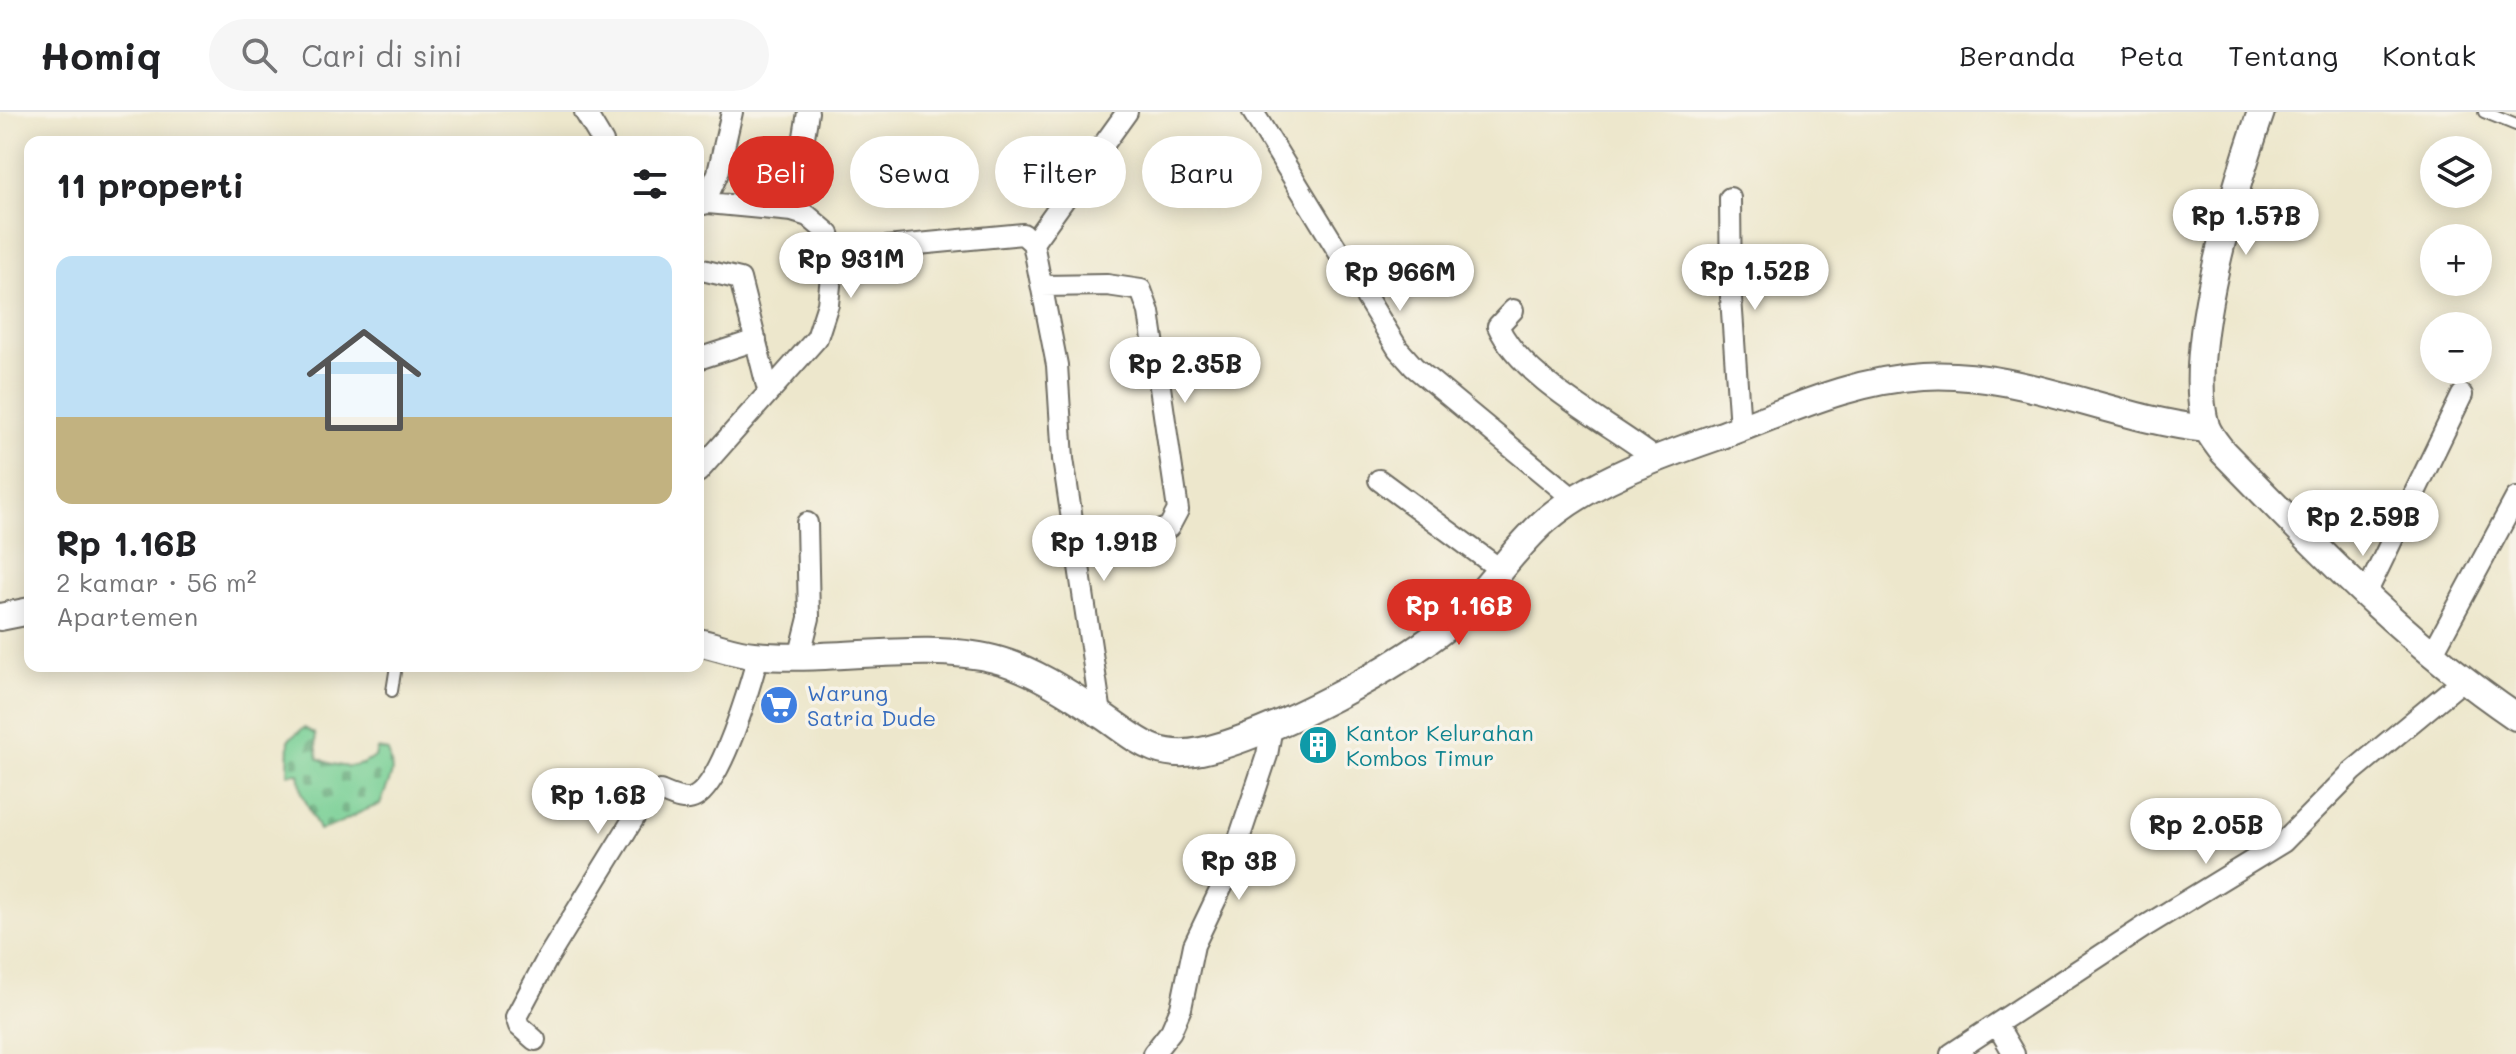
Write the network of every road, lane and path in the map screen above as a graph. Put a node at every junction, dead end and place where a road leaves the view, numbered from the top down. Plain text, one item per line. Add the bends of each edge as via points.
1 (585, 112) edge
2 (732, 112) edge
3 (808, 112) edge
4 (1127, 112) edge
5 (1253, 112) edge
6 (2261, 112) edge
7 (2484, 112) edge
8 (2516, 125) edge
9 (599, 136) edge
10 (704, 198) edge
11 (1730, 198) dead end
12 (704, 203) edge
13 (792, 211) junction
14 (1033, 243) junction
15 (834, 252) junction
16 (704, 270) edge
17 (1042, 286) junction
18 (1513, 310) dead end
19 (756, 340) junction
20 (704, 357) edge
21 (768, 390) junction
22 (2462, 395) dead end
23 (1740, 428) junction
24 (2207, 429) junction
25 (1656, 459) junction
26 (704, 465) edge
27 (1379, 480) dead end
28 (2516, 498) edge
29 (1575, 500) junction
30 (807, 523) dead end
31 (1076, 547) junction
32 (1501, 570) junction
33 (2365, 596) junction
34 (24, 612) edge
35 (0, 617) edge
36 (704, 643) edge
37 (800, 654) junction
38 (758, 656) junction
39 (2431, 656) junction
40 (395, 672) edge
41 (2463, 680) junction
42 (392, 691) dead end
43 (1101, 714) junction
44 (2516, 717) edge
45 (1272, 726) junction
46 (1997, 1025) junction
47 (535, 1040) dead end
48 (1153, 1054) edge
49 (1951, 1054) edge
50 (2014, 1054) edge

1 - 9 street
2 - 10 street via 718,173
3 - 13 street
4 - 14 street
5 - 29 street via 1398,349
6 - 24 street via 2205,323 2199,369
7 - 8 lane
11 - 23 street
12 - 13 street
13 - 15 street via 821,225
14 - 15 street via 1023,234
14 - 17 street
15 - 21 street via 828,304 817,338
16 - 19 street via 740,279
17 - 31 street via 1057,365
17 - 31 street via 1141,290 1149,312 1178,510 1169,527 1143,537
18 - 25 street via 1498,326 1523,360 1587,414
19 - 20 street
19 - 21 street
21 - 26 street
22 - 33 street
23 - 24 street via 1838,391 1922,376 1976,377 2128,416
23 - 25 street
24 - 33 street via 2223,452
25 - 29 street
27 - 32 street
28 - 39 street
29 - 32 street via 1546,520
30 - 37 street via 809,618
31 - 43 street
32 - 45 street via 1456,619 1424,641 1358,684
33 - 39 street
34 - 35 street
36 - 38 street
37 - 38 street
37 - 43 street via 995,659
38 - 47 street via 741,718 707,785 686,800 660,791 645,800 547,959 516,1017
39 - 41 street
40 - 42 lane
41 - 44 street
41 - 46 street via 2353,771 2283,842
43 - 45 street via 1129,737 1173,754 1200,751
45 - 48 street via 1226,878 1194,945 1181,1008
46 - 49 street
46 - 50 street

